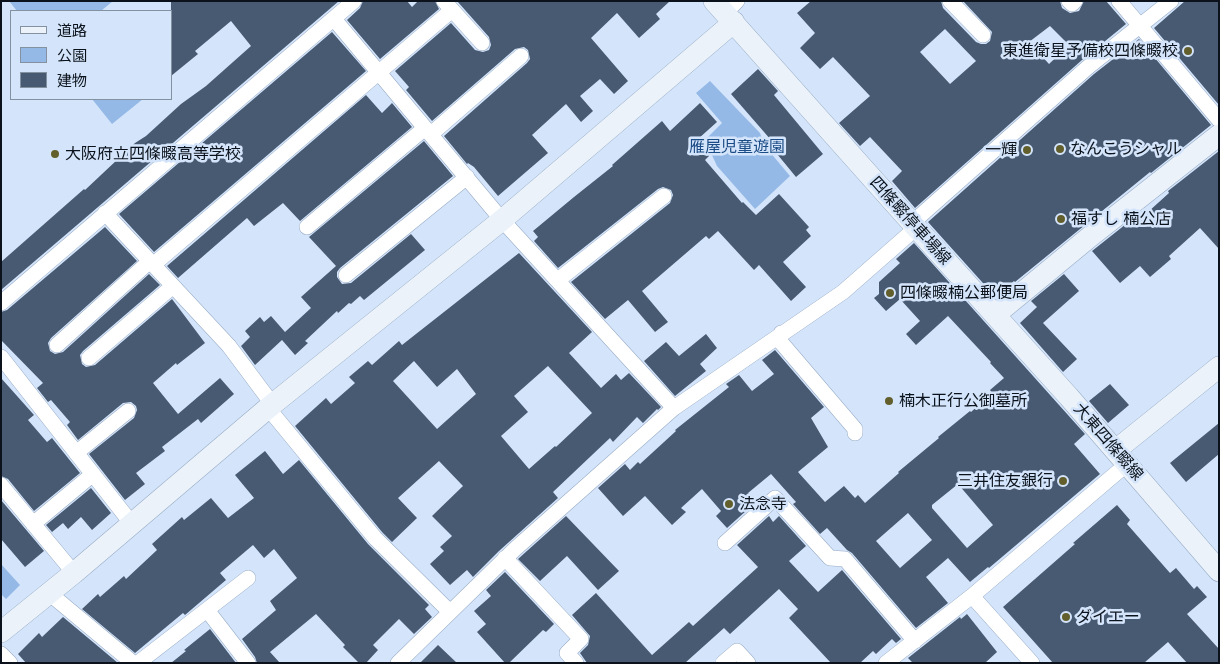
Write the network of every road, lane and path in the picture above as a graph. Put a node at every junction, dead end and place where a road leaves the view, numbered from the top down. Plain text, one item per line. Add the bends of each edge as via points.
1 (354, 1) edge
2 (950, 1) edge
3 (1070, 1) edge
4 (1075, 1) edge
5 (1119, 1) edge
6 (1171, 1) edge
7 (448, 6) edge
8 (728, 9) edge
9 (334, 19) junction
10 (1140, 27) junction
11 (983, 35) dead end
12 (482, 43) dead end
13 (521, 56) dead end
14 (378, 71) junction
15 (1219, 120) edge
16 (428, 131) junction
17 (1219, 134) edge
18 (467, 178) junction
19 (664, 196) dead end
20 (105, 213) junction
21 (502, 220) junction
22 (914, 226) junction
23 (307, 227) dead end
24 (152, 263) junction
25 (346, 275) dead end
26 (558, 280) junction
27 (173, 286) junction
28 (1, 303) edge
29 (995, 315) junction
30 (781, 333) junction
31 (58, 345) dead end
32 (1, 357) edge
33 (89, 358) dead end
34 (1219, 367) edge
35 (270, 406) junction
36 (674, 408) junction
37 (128, 411) dead end
38 (855, 432) dead end
39 (76, 453) junction
40 (1122, 457) junction
41 (92, 474) junction
42 (1, 485) edge
43 (33, 524) junction
44 (132, 524) junction
45 (725, 543) dead end
46 (505, 558) junction
47 (1219, 571) edge
48 (74, 573) junction
49 (248, 578) dead end
50 (49, 593) junction
51 (972, 596) junction
52 (207, 610) junction
53 (450, 612) junction
54 (1, 632) edge
55 (915, 641) junction
56 (1, 654) edge
57 (567, 660) edge
58 (894, 660) edge
59 (10, 663) edge
60 (133, 663) edge
61 (138, 663) edge
62 (248, 663) edge
63 (398, 663) edge
64 (723, 663) edge
65 (748, 663) edge
66 (1032, 663) edge

1 - 9 street
2 - 11 street
3 - 4 street via 1072,4
5 - 10 street
6 - 10 street
7 - 12 street
7 - 14 street
8 - 21 street
8 - 22 street, 四條畷停車場線
9 - 14 street
9 - 20 street
10 - 15 street
10 - 22 street via 1088,67
13 - 16 street
14 - 16 street
14 - 24 street
16 - 18 street
16 - 23 street
17 - 29 street
18 - 21 street
18 - 25 street
19 - 26 street
20 - 24 street
20 - 28 street
21 - 26 street
21 - 35 street
22 - 29 street, 四條畷停車場線
22 - 30 street via 843,292
24 - 27 street
24 - 31 street
26 - 36 street
27 - 33 street
27 - 35 street via 229,346
29 - 40 street, 大東四條畷線
30 - 36 street
30 - 38 street via 779,340
32 - 39 street
34 - 40 street
35 - 44 street
35 - 53 street via 375,538
36 - 46 street
37 - 39 street
39 - 41 street
40 - 47 street, 大東四條畷線
40 - 51 street
41 - 43 street
41 - 44 street
42 - 43 street
43 - 48 street
44 - 48 street
45 - 55 street via 775,498 830,558 844,560
46 - 53 street
46 - 57 street via 581,640
48 - 50 street
49 - 52 street
50 - 54 street
50 - 60 street
51 - 55 street
51 - 66 street
52 - 61 street
52 - 62 street
53 - 63 street
55 - 58 street
56 - 59 street
64 - 65 street via 737,650

